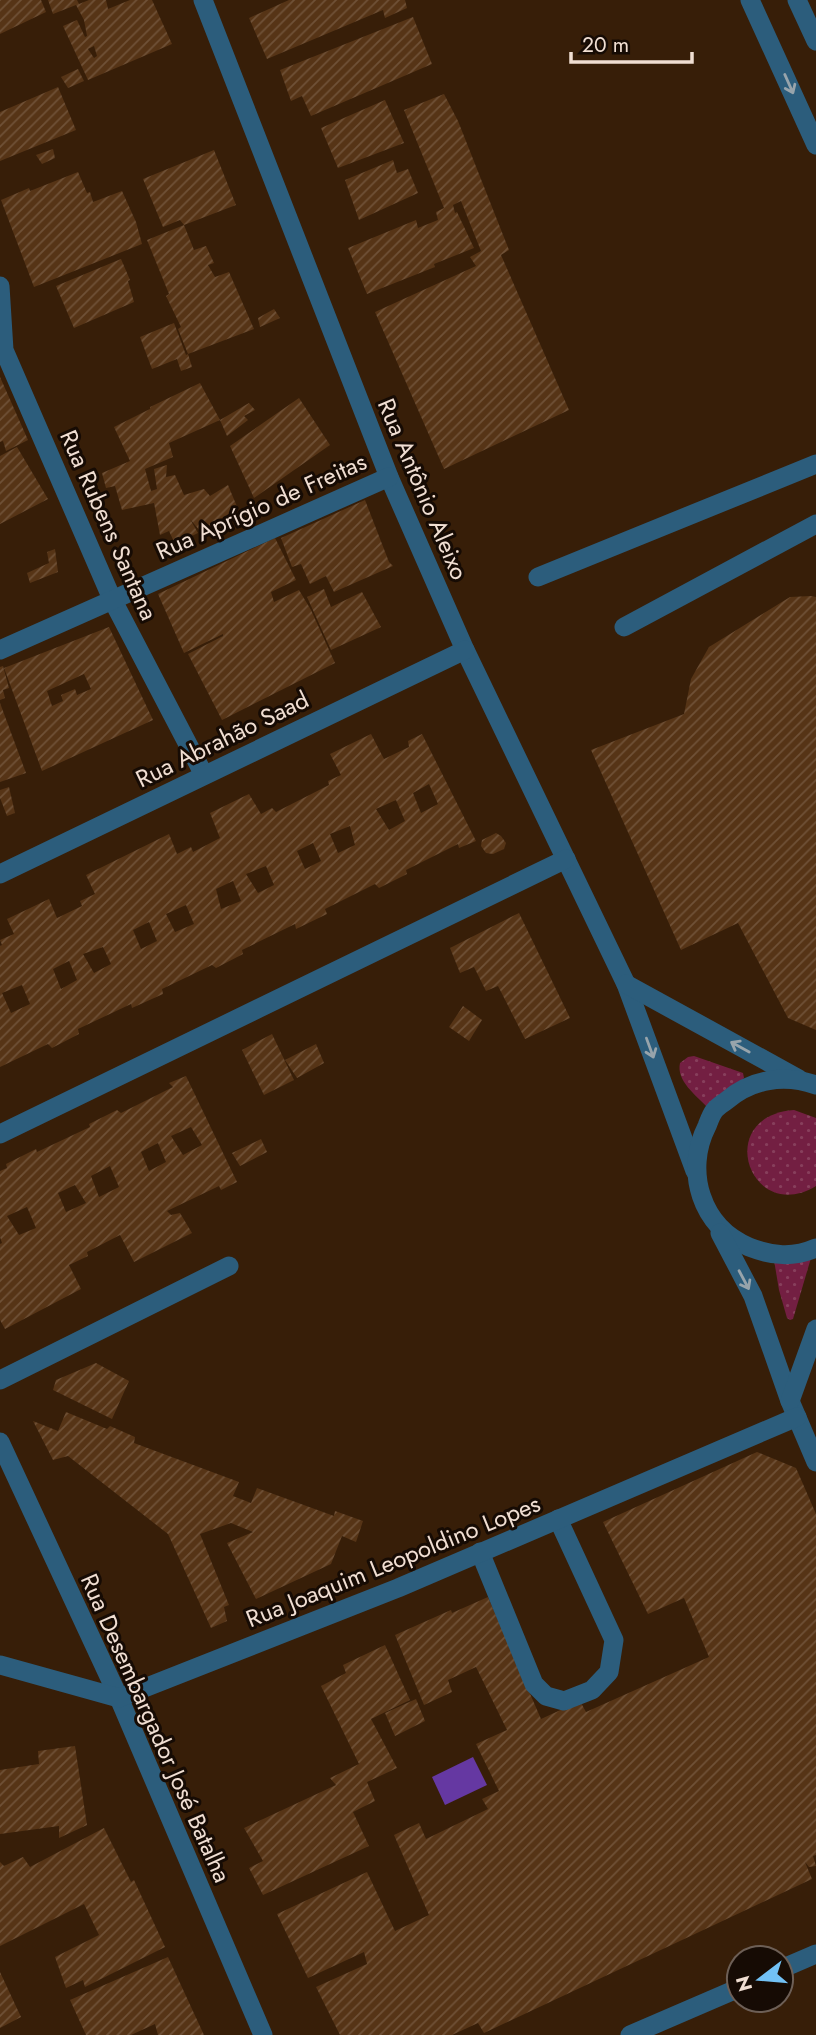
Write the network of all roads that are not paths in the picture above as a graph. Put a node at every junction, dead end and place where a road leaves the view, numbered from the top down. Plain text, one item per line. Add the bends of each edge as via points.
1 (202, 0) edge
2 (750, 0) edge
3 (797, 0) edge
4 (816, 41) edge
5 (816, 145) edge
6 (0, 286) edge
7 (816, 464) edge
8 (389, 477) junction
9 (816, 524) edge
10 (538, 577) dead end
11 (112, 599) junction
12 (624, 628) dead end
13 (0, 650) edge
14 (466, 650) junction
15 (204, 775) junction
16 (566, 859) junction
17 (0, 874) edge
18 (626, 984) junction
19 (812, 1083) edge
20 (0, 1134) edge
21 (695, 1171) junction
22 (713, 1219) junction
23 (816, 1248) edge
24 (229, 1266) dead end
25 (816, 1329) edge
26 (0, 1380) edge
27 (793, 1409) junction
28 (0, 1442) edge
29 (816, 1462) edge
30 (558, 1519) junction
31 (480, 1552) junction
32 (0, 1665) edge
33 (119, 1698) junction
34 (816, 1954) edge
35 (795, 1963) edge
36 (725, 1994) edge
37 (264, 2035) edge
38 (630, 2035) edge

1 - 8 street, Rua Antônio Aleixo
2 -> 5 street
3 - 4 street
6 - 11 street, Rua Rubens Santana via 4,350
7 - 10 street
8 - 11 street, Rua Aprígio de Freitas
8 - 14 street, Rua Antônio Aleixo
9 - 12 street
11 - 13 street, Rua Aprígio de Freitas
11 - 15 street, Rua Rubens Santana
14 - 15 street, Rua Abrahão Saad
14 - 16 street, Rua Antônio Aleixo
15 - 17 street, Rua Abrahão Saad
16 - 18 street, Rua Antônio Aleixo
16 - 20 street
19 -> 18 street
18 -> 21 street, Rua Antônio Aleixo
19 - 21 street via 768,1079 738,1091 714,1111 700,1140
21 - 22 street, Rua Antônio Aleixo via 700,1196
22 - 23 street via 737,1242 767,1254 800,1255
22 -> 27 street via 753,1296
24 - 26 street
25 - 27 street
27 - 29 street
27 - 30 street, Rua Joaquim Leopoldino Lopes
28 - 33 street, Rua Desembargador José Batalha
30 - 31 street, Rua Joaquim Leopoldino Lopes
30 - 31 street via 614,1640 609,1672 592,1690 564,1701 546,1696 534,1684
31 - 33 street, Rua Joaquim Leopoldino Lopes
32 - 33 street
33 - 37 street, Rua Desembargador José Batalha
34 - 35 street
36 - 38 street

